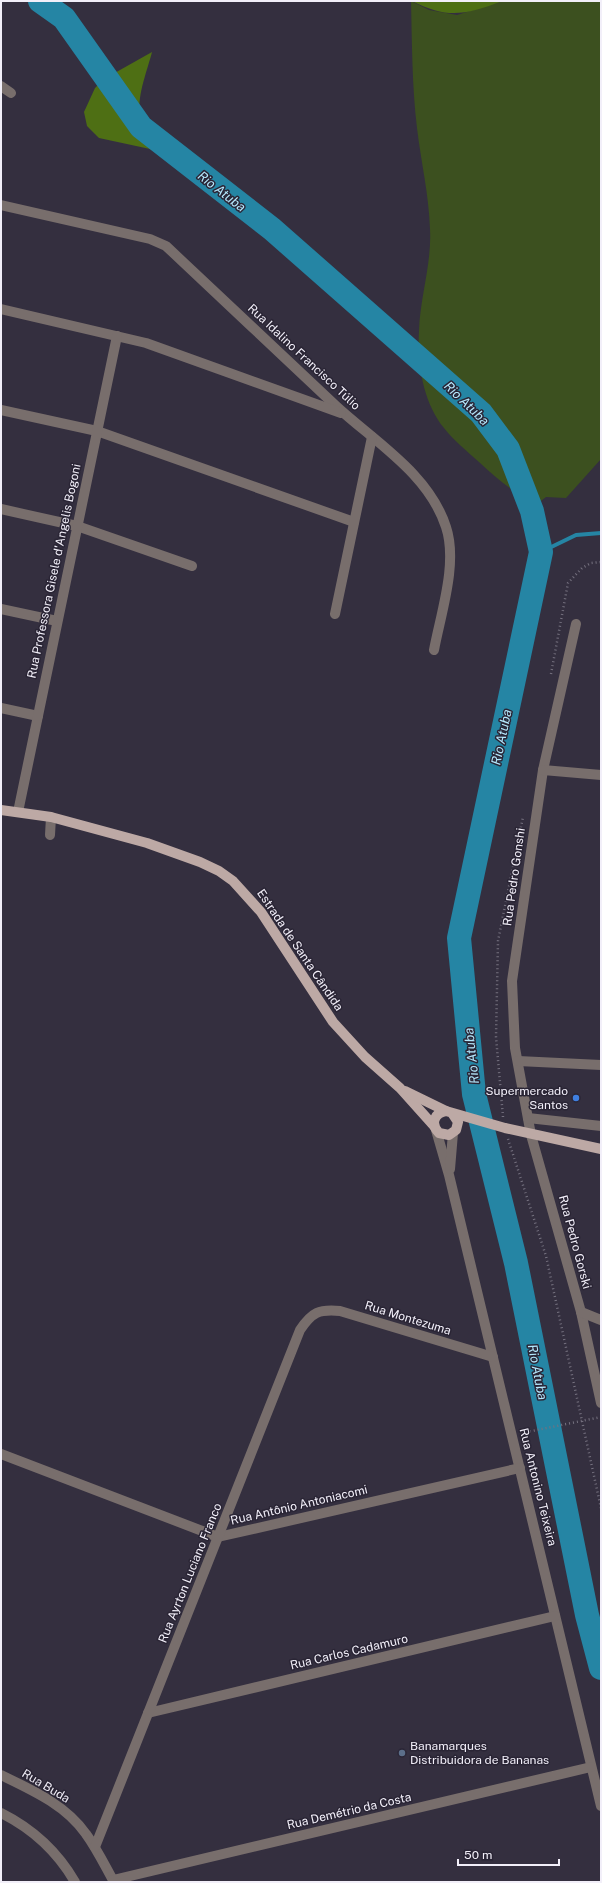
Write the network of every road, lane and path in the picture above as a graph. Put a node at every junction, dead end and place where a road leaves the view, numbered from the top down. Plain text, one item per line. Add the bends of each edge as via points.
1 (1, 86) edge
2 (11, 93) dead end
3 (1, 205) edge
4 (1, 309) edge
5 (116, 336) junction
6 (1, 410) edge
7 (345, 414) junction
8 (97, 431) junction
9 (372, 437) junction
10 (1, 508) edge
11 (354, 522) junction
12 (77, 526) junction
13 (601, 562) edge
14 (192, 566) dead end
15 (1, 609) edge
16 (335, 614) dead end
17 (57, 621) junction
18 (576, 624) dead end
19 (434, 650) dead end
20 (550, 681) dead end
21 (1, 708) edge
22 (38, 716) junction
23 (543, 770) junction
24 (601, 775) edge
25 (1, 810) edge
26 (524, 811) dead end
27 (18, 812) junction
28 (52, 817) junction
29 (50, 835) dead end
30 (518, 1061) junction
31 (601, 1065) edge
32 (400, 1088) junction
33 (449, 1112) junction
34 (528, 1118) junction
35 (478, 1121) junction
36 (601, 1126) edge
37 (435, 1128) junction
38 (505, 1128) junction
39 (454, 1131) junction
40 (531, 1134) junction
41 (601, 1149) edge
42 (449, 1175) junction
43 (581, 1312) junction
44 (315, 1313) joint
45 (601, 1320) edge
46 (493, 1357) junction
47 (601, 1403) edge
48 (601, 1417) edge
49 (582, 1421) junction
50 (531, 1432) dead end
51 (1, 1454) edge
52 (520, 1468) junction
53 (601, 1508) edge
54 (218, 1537) junction
55 (555, 1616) junction
56 (148, 1713) junction
57 (592, 1767) junction
58 (1, 1775) edge
59 (601, 1806) edge
60 (1, 1814) edge
61 (95, 1847) junction
62 (113, 1881) edge
63 (75, 1882) edge

1 - 2 street
3 - 7 street, Rua Idalino Francisco Túlio via 150,239 162,244
4 - 5 street
5 - 7 street via 146,343
5 - 8 street, Rua Professora Gisele d'Angelis Bogoni
6 - 8 street
7 - 9 street, Rua Idalino Francisco Túlio
8 - 11 street
8 - 12 street, Rua Professora Gisele d'Angelis Bogoni
9 - 11 street
9 - 19 street, Rua Idalino Francisco Túlio via 427,490 438,507 446,528 450,543 449,573
10 - 12 street
11 - 16 street
12 - 14 street
12 - 17 street, Rua Professora Gisele d'Angelis Bogoni
13 - 20 path via 582,568 568,583
15 - 17 street
17 - 22 street, Rua Professora Gisele d'Angelis Bogoni
18 - 23 street, Rua Pedro Gonshi
21 - 22 street
22 - 27 street, Rua Professora Gisele d'Angelis Bogoni
23 - 24 street
23 - 30 street, Rua Pedro Gonshi via 512,981 515,1048
25 - 27 main road, Estrada de Santa Cândida
26 - 38 path via 498,941 496,1037
27 - 28 main road, Estrada de Santa Cândida
28 - 29 street
28 - 32 main road, Estrada de Santa Cândida via 147,843 200,862 233,880 261,912 333,1022 365,1057
30 - 31 street
30 - 34 street, Rua Pedro Gonshi
32 - 33 main road, Estrada de Santa Cândida
32 - 37 main road, Estrada de Santa Cândida
33 - 35 main road, Estrada de Santa Cândida
33 - 37 main road via 436,1115
33 - 39 main road via 458,1122
34 - 36 street
34 - 40 street, Rua Pedro Gonshi
35 - 38 main road, Estrada de Santa Cândida
35 - 39 main road
37 - 39 main road via 442,1135
37 - 42 street, Rua Antonino Teixeira
38 - 40 main road, Estrada de Santa Cândida
38 - 49 path via 546,1256
39 - 42 street, Rua Antonino Teixeira
40 - 41 main road, Estrada de Santa Cândida
40 - 43 street, Rua Pedro Gorski
42 - 46 street, Rua Antonino Teixeira
43 - 45 street
43 - 47 street, Rua Pedro Gorski
44 - 46 street, Rua Montezuma via 327,1310 340,1311
44 - 54 street, Rua Ayrton Luciano Franco via 300,1330
46 - 52 street, Rua Antonino Teixeira
48 - 49 path
49 - 50 path
49 - 53 path
51 - 54 street, Rua Antônio Antoniacomi
52 - 54 street, Rua Antônio Antoniacomi
52 - 55 street, Rua Antonino Teixeira
54 - 56 street, Rua Ayrton Luciano Franco
55 - 56 street, Rua Carlos Cadamuro
55 - 57 street, Rua Antonino Teixeira
56 - 61 street, Rua Ayrton Luciano Franco
57 - 59 street, Rua Antonino Teixeira
57 - 62 street, Rua Demétrio da Costa
58 - 61 street, Rua Buda via 57,1805 77,1823
60 - 63 street via 34,1833 47,1844
61 - 62 street, Rua Buda

